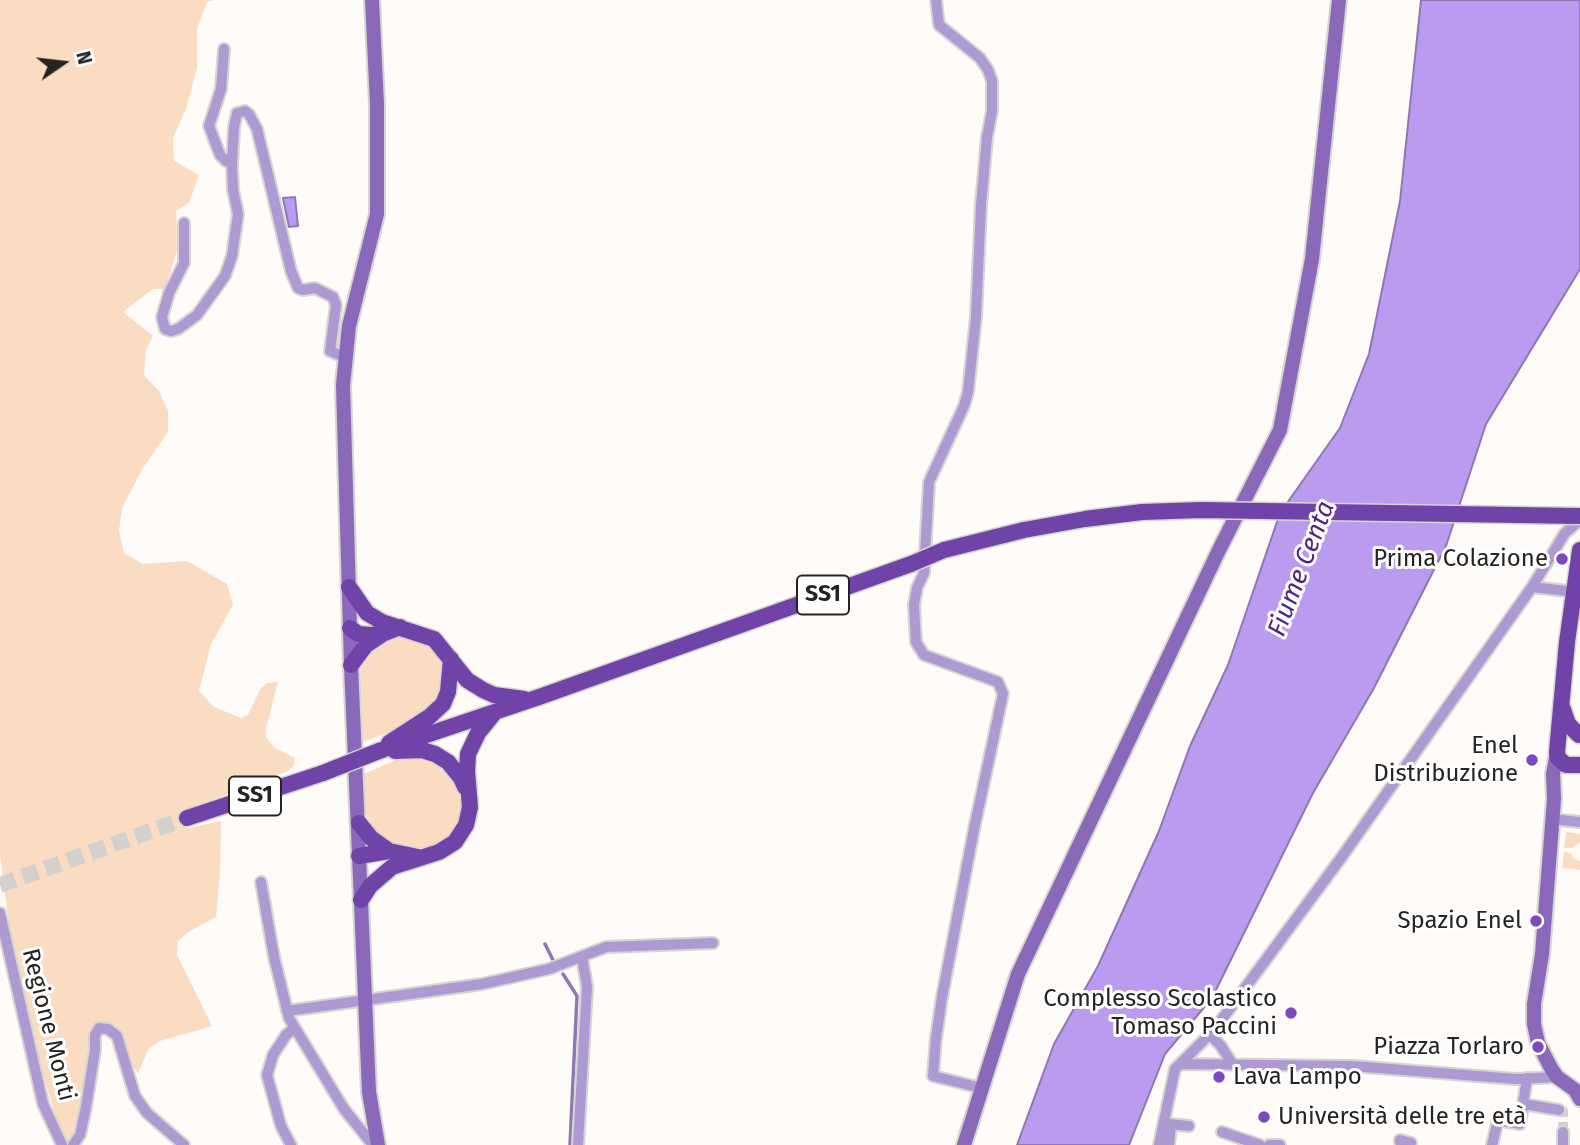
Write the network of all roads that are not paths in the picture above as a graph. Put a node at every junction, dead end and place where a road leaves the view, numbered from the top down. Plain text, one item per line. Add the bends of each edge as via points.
1 (372, 0) edge
2 (936, 0) edge
3 (1339, 0) edge
4 (224, 49) dead end
5 (232, 157) junction
6 (184, 223) dead end
7 (344, 357) junction
8 (1580, 518) edge
9 (1580, 550) edge
10 (1578, 585) edge
11 (349, 587) junction
12 (1532, 587) junction
13 (350, 628) junction
14 (382, 628) junction
15 (451, 659) junction
16 (351, 665) junction
17 (530, 700) junction
18 (1561, 703) junction
19 (496, 710) junction
20 (1579, 736) edge
21 (1558, 747) junction
22 (379, 751) junction
23 (1577, 766) edge
24 (469, 796) junction
25 (1553, 799) junction
26 (187, 818) tunnel mouth
27 (1551, 819) junction
28 (1580, 822) edge
29 (359, 823) junction
30 (359, 856) junction
31 (391, 859) junction
32 (261, 882) dead end
33 (361, 900) junction
34 (0, 914) edge
35 (713, 943) dead end
36 (582, 957) junction
37 (365, 1000) junction
38 (287, 1011) junction
39 (294, 1028) junction
40 (1210, 1035) junction
41 (1180, 1064) junction
42 (1233, 1065) junction
43 (1530, 1078) junction
44 (981, 1088) junction
45 (1574, 1088) edge
46 (1525, 1100) junction
47 (1559, 1110) dead end
48 (1189, 1126) dead end
49 (1222, 1132) dead end
50 (62, 1145) edge
51 (73, 1145) edge
52 (184, 1145) edge
53 (291, 1145) edge
54 (376, 1145) edge
55 (578, 1145) edge
56 (964, 1145) edge
57 (1166, 1145) edge
58 (1182, 1145) edge
59 (1260, 1145) edge
60 (1269, 1145) edge
61 (1280, 1145) edge
62 (1492, 1145) edge

1 - 7 main road via 377,214
2 - 44 street via 939,25 980,58 992,80 970,381 964,406 929,481 924,573 914,615 916,642 924,655 998,682 1003,694 942,998 933,1076
3 - 44 main road via 1312,258 1280,430 1018,974
4 - 5 street via 221,89 209,126 220,155 226,161
5 - 6 street via 238,214 225,276 197,315 171,331 165,329 162,317 184,262
5 - 7 street via 237,113 245,111 257,129 298,288 315,288 334,297 330,351
7 - 11 main road
8 - 12 street via 1565,533
8 - 17 main road, SS1, bridge via 1200,510 1119,515 1024,530 944,550
9 - 10 main road
10 - 12 street
10 - 18 main road
11 - 13 main road
11 - 14 main road
12 - 40 street
13 - 14 main road via 358,634
13 - 16 main road
14 - 15 main road via 400,627 434,639
14 - 16 main road
15 - 17 main road via 467,680 483,690
15 - 22 main road via 443,704
16 - 29 main road
17 - 19 main road, SS1
18 - 20 main road via 1568,724
18 - 21 main road
19 - 22 main road, SS1
19 - 24 main road via 468,754
20 - 21 main road via 1565,736
21 - 23 main road via 1562,762
21 - 25 main road
22 - 24 main road via 435,754 461,778
22 - 26 main road, SS1, bridge
23 - 25 main road via 1562,775
24 - 31 main road via 466,825 455,842 439,852
25 - 27 main road
27 - 28 street
27 - 45 main road via 1534,1024 1544,1056
29 - 30 main road
29 - 31 main road
30 - 31 main road via 374,864
30 - 33 main road
31 - 33 main road
32 - 38 street
33 - 37 main road
34 - 50 street, Regione Monti via 43,1104
35 - 36 street via 606,947
36 - 37 street via 482,984
36 - 55 street via 587,987
37 - 38 street
37 - 54 main road
38 - 39 street
39 - 53 street via 273,1055 268,1075 281,1126
39 - 54 street via 344,1109
40 - 41 street
40 - 42 street
41 - 42 street
41 - 57 street via 1175,1069
42 - 43 street via 1308,1064
43 - 45 street
43 - 46 street
44 - 56 main road
46 - 47 street
46 - 62 street via 1523,1127 1498,1120
48 - 57 street via 1170,1124
49 - 59 street
51 - 52 street, Regione Monti via 80,1135 99,1028 117,1036 135,1096 147,1113
57 - 58 street
60 - 61 street

